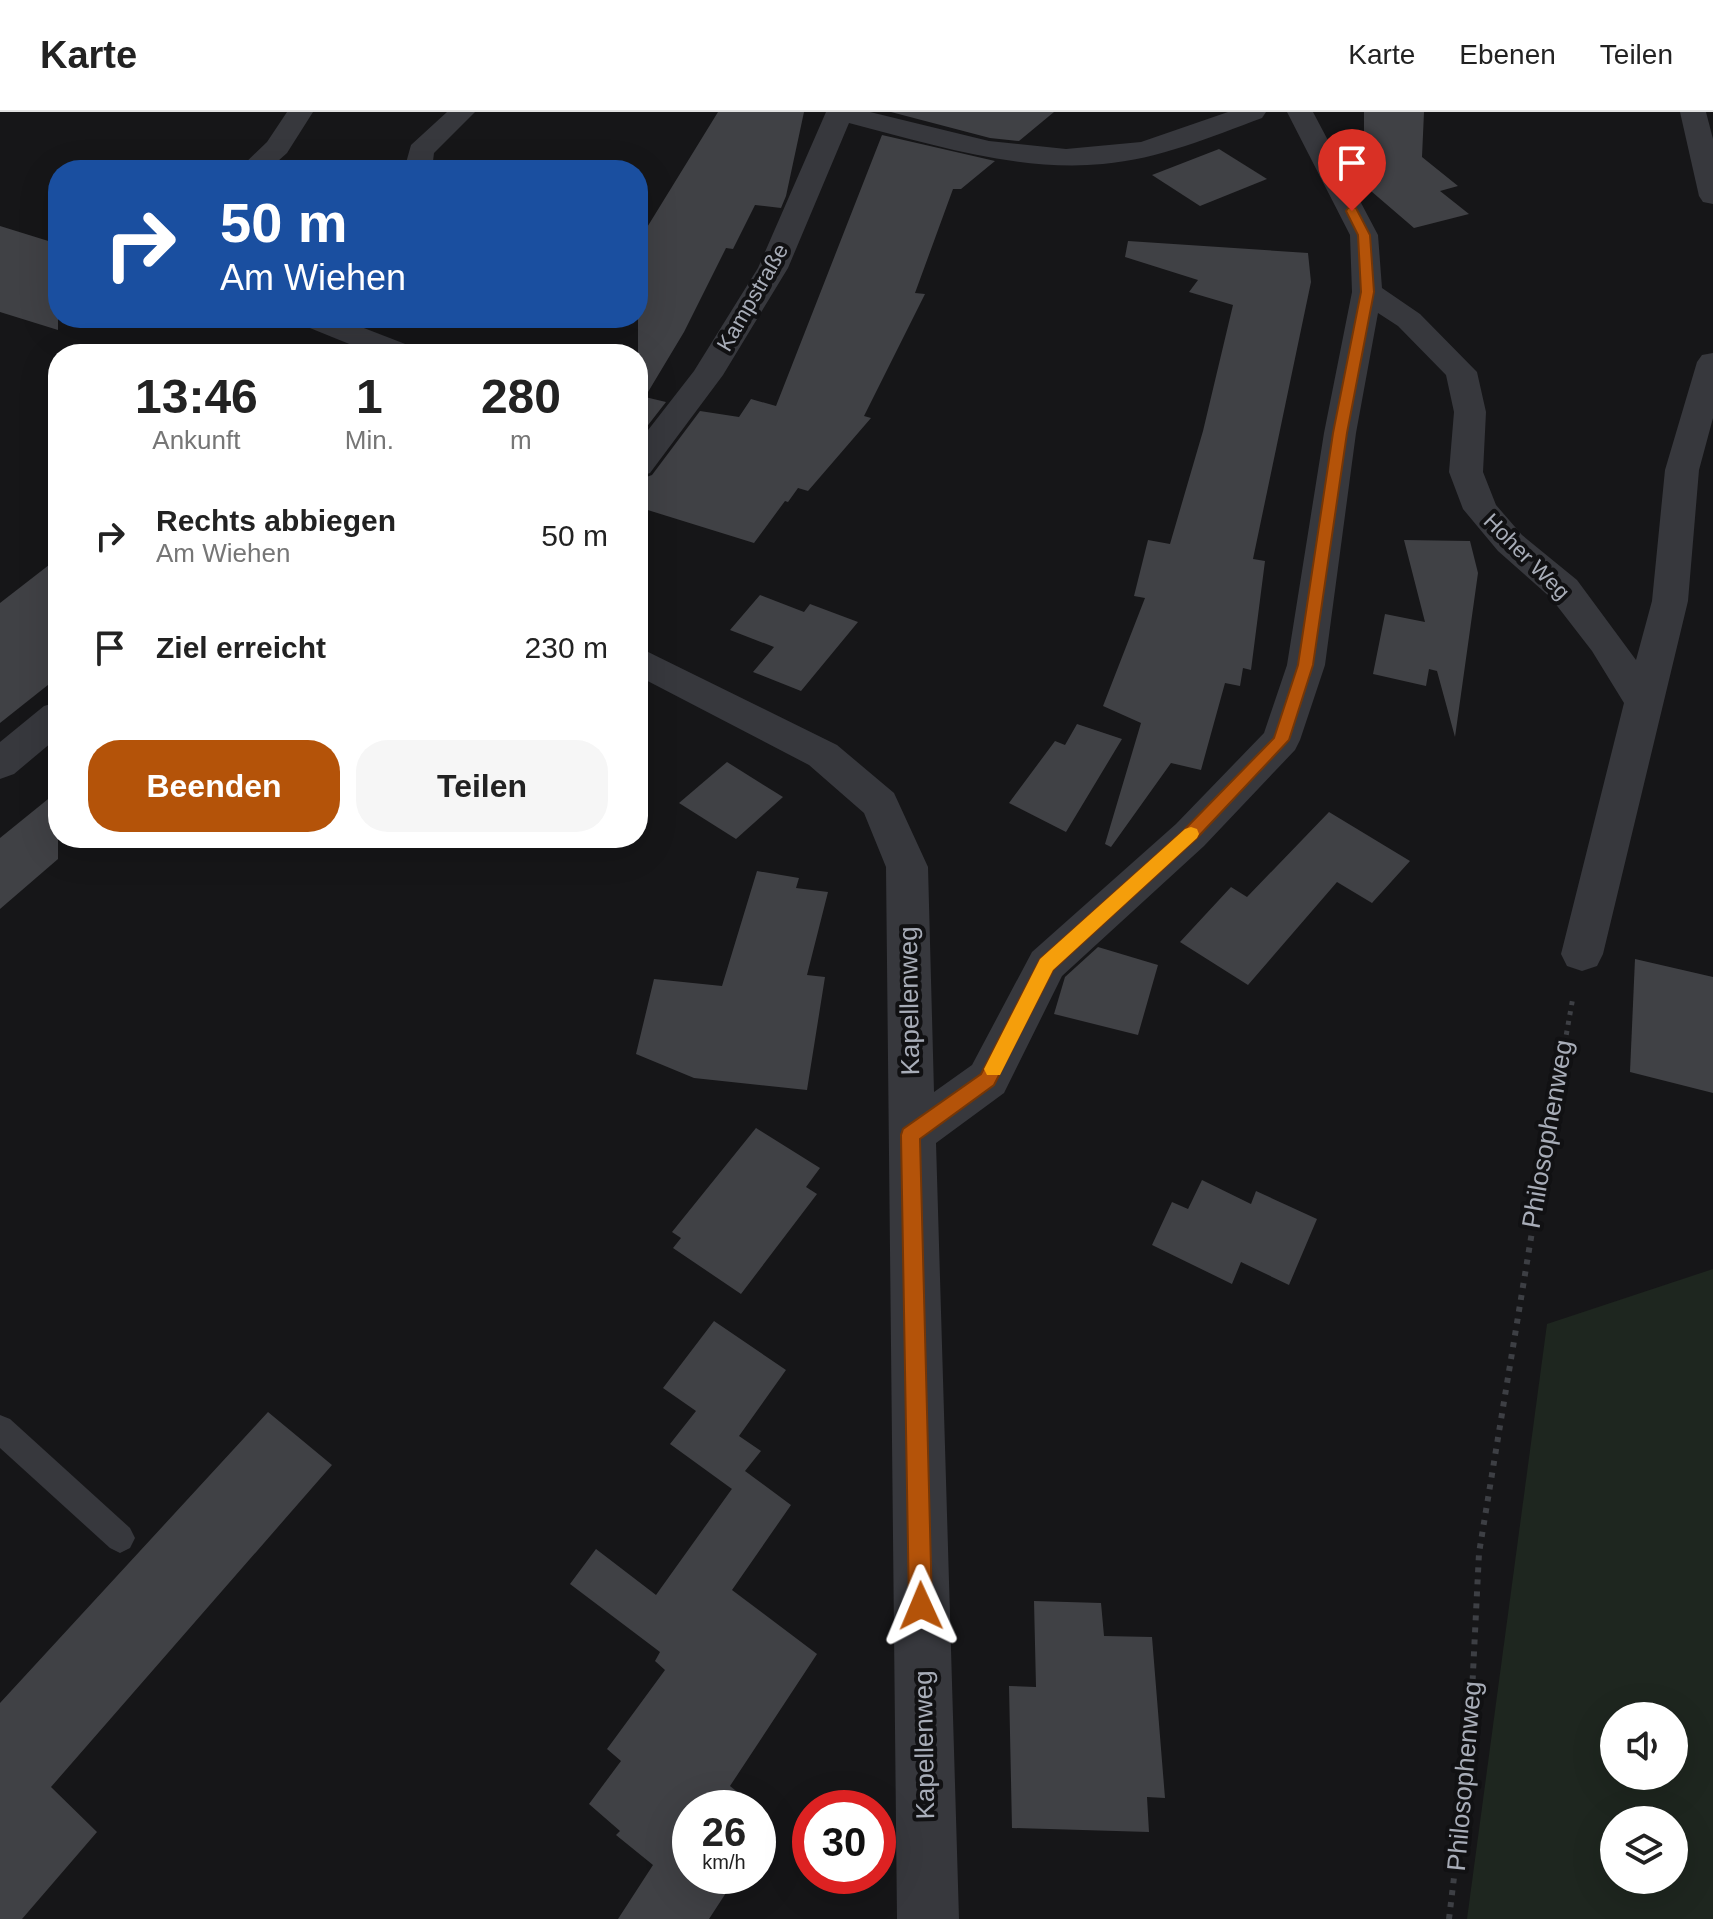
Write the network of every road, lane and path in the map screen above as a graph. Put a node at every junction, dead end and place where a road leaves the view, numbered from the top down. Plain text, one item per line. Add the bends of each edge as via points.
1 (300, 112) edge
2 (462, 112) edge
3 (840, 112) edge
4 (1253, 112) edge
5 (1300, 112) edge
6 (1693, 112) edge
7 (263, 160) edge
8 (420, 160) edge
9 (1713, 196) edge
10 (1367, 292) junction
11 (336, 328) edge
12 (377, 344) edge
13 (1713, 362) edge
14 (648, 453) edge
15 (648, 665) edge
16 (1643, 702) junction
17 (48, 724) edge
18 (0, 764) edge
19 (1582, 954) joint
20 (910, 1135) junction
21 (0, 1429) edge
22 (120, 1538) dead end
23 (928, 1919) edge
24 (1449, 1919) edge

1 - 7 street
2 - 8 street via 421,151
3 - 4 street via 994,150 1084,157 1141,150
3 - 14 street, Kampstraße via 773,268 707,375
5 - 10 street via 1364,235
6 - 9 street
10 - 16 street, Hoher Weg via 1409,320 1461,372 1470,412 1466,472 1480,509 1564,589
10 - 20 street via 1306,665 1281,740 1190,835 1047,964 988,1079
11 - 12 street
13 - 16 street via 1682,470 1670,601
15 - 20 street, Kapellenweg via 823,755 880,804 907,867
16 - 19 street
17 - 18 street
19 - 24 path, Philosophenweg via 1521,1285 1479,1553 1469,1752
20 - 23 street, Kapellenweg
21 - 22 lane

